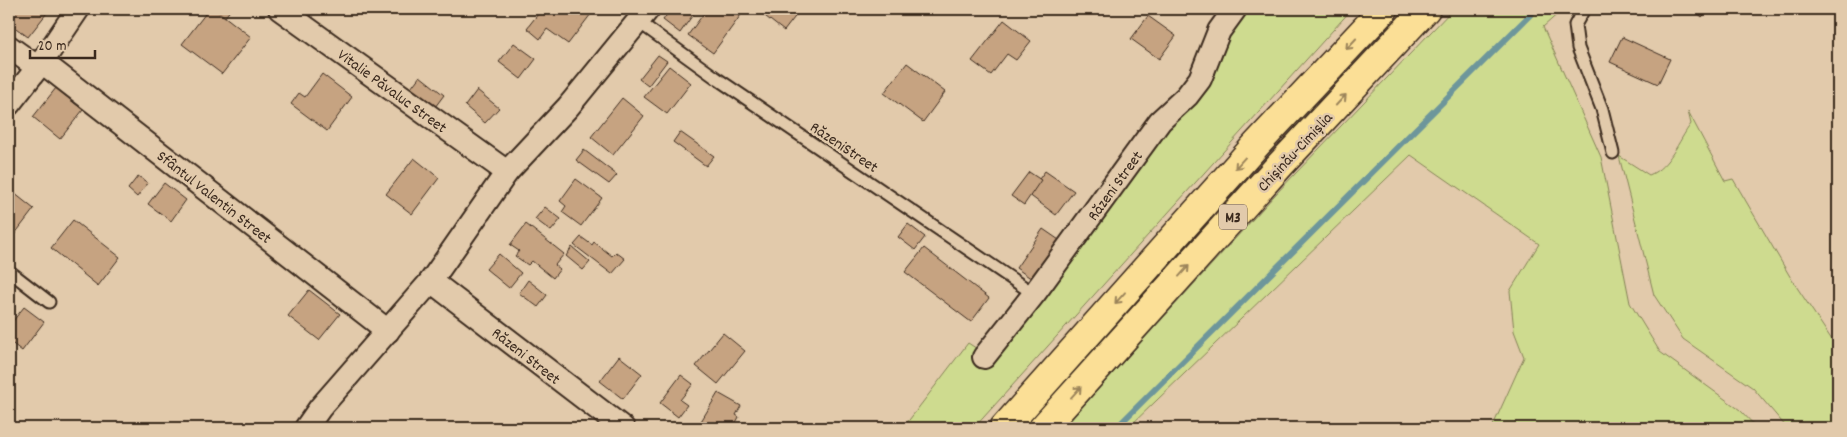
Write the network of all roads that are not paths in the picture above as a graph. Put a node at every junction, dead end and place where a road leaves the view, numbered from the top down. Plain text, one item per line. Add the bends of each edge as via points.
1 (78, 9) edge
2 (280, 9) edge
3 (1235, 9) edge
4 (1384, 9) edge
5 (1426, 9) edge
6 (1584, 9) edge
7 (643, 15) edge
8 (9, 47) edge
9 (40, 64) junction
10 (9, 104) edge
11 (1613, 153) dead end
12 (507, 172) junction
13 (9, 271) edge
14 (431, 281) junction
15 (1034, 294) junction
16 (49, 302) dead end
17 (388, 331) junction
18 (984, 357) dead end
19 (306, 428) edge
20 (623, 428) edge
21 (1004, 428) edge
22 (1043, 428) edge

1 - 9 street
2 - 12 street, Vitalie Păvaluc Street
3 - 15 street, Răzeni Street via 1219,31 1200,79 1160,121
4 -> 21 highway, Chișinău-Cimișlia / M3 via 1258,144
22 -> 5 highway, Chișinău-Cimișlia / M3
6 - 11 lane via 1575,25 1578,48 1602,109
7 - 12 street via 568,107
7 - 15 lane, RăzeniStreet via 719,80
8 - 9 street, Sfântul Valentin Street
9 - 10 street
9 - 17 street, Sfântul Valentin Street
12 - 14 street
13 - 16 lane
14 - 17 street
14 - 20 street, Răzeni Street
15 - 18 street, Răzeni Street
17 - 19 street

